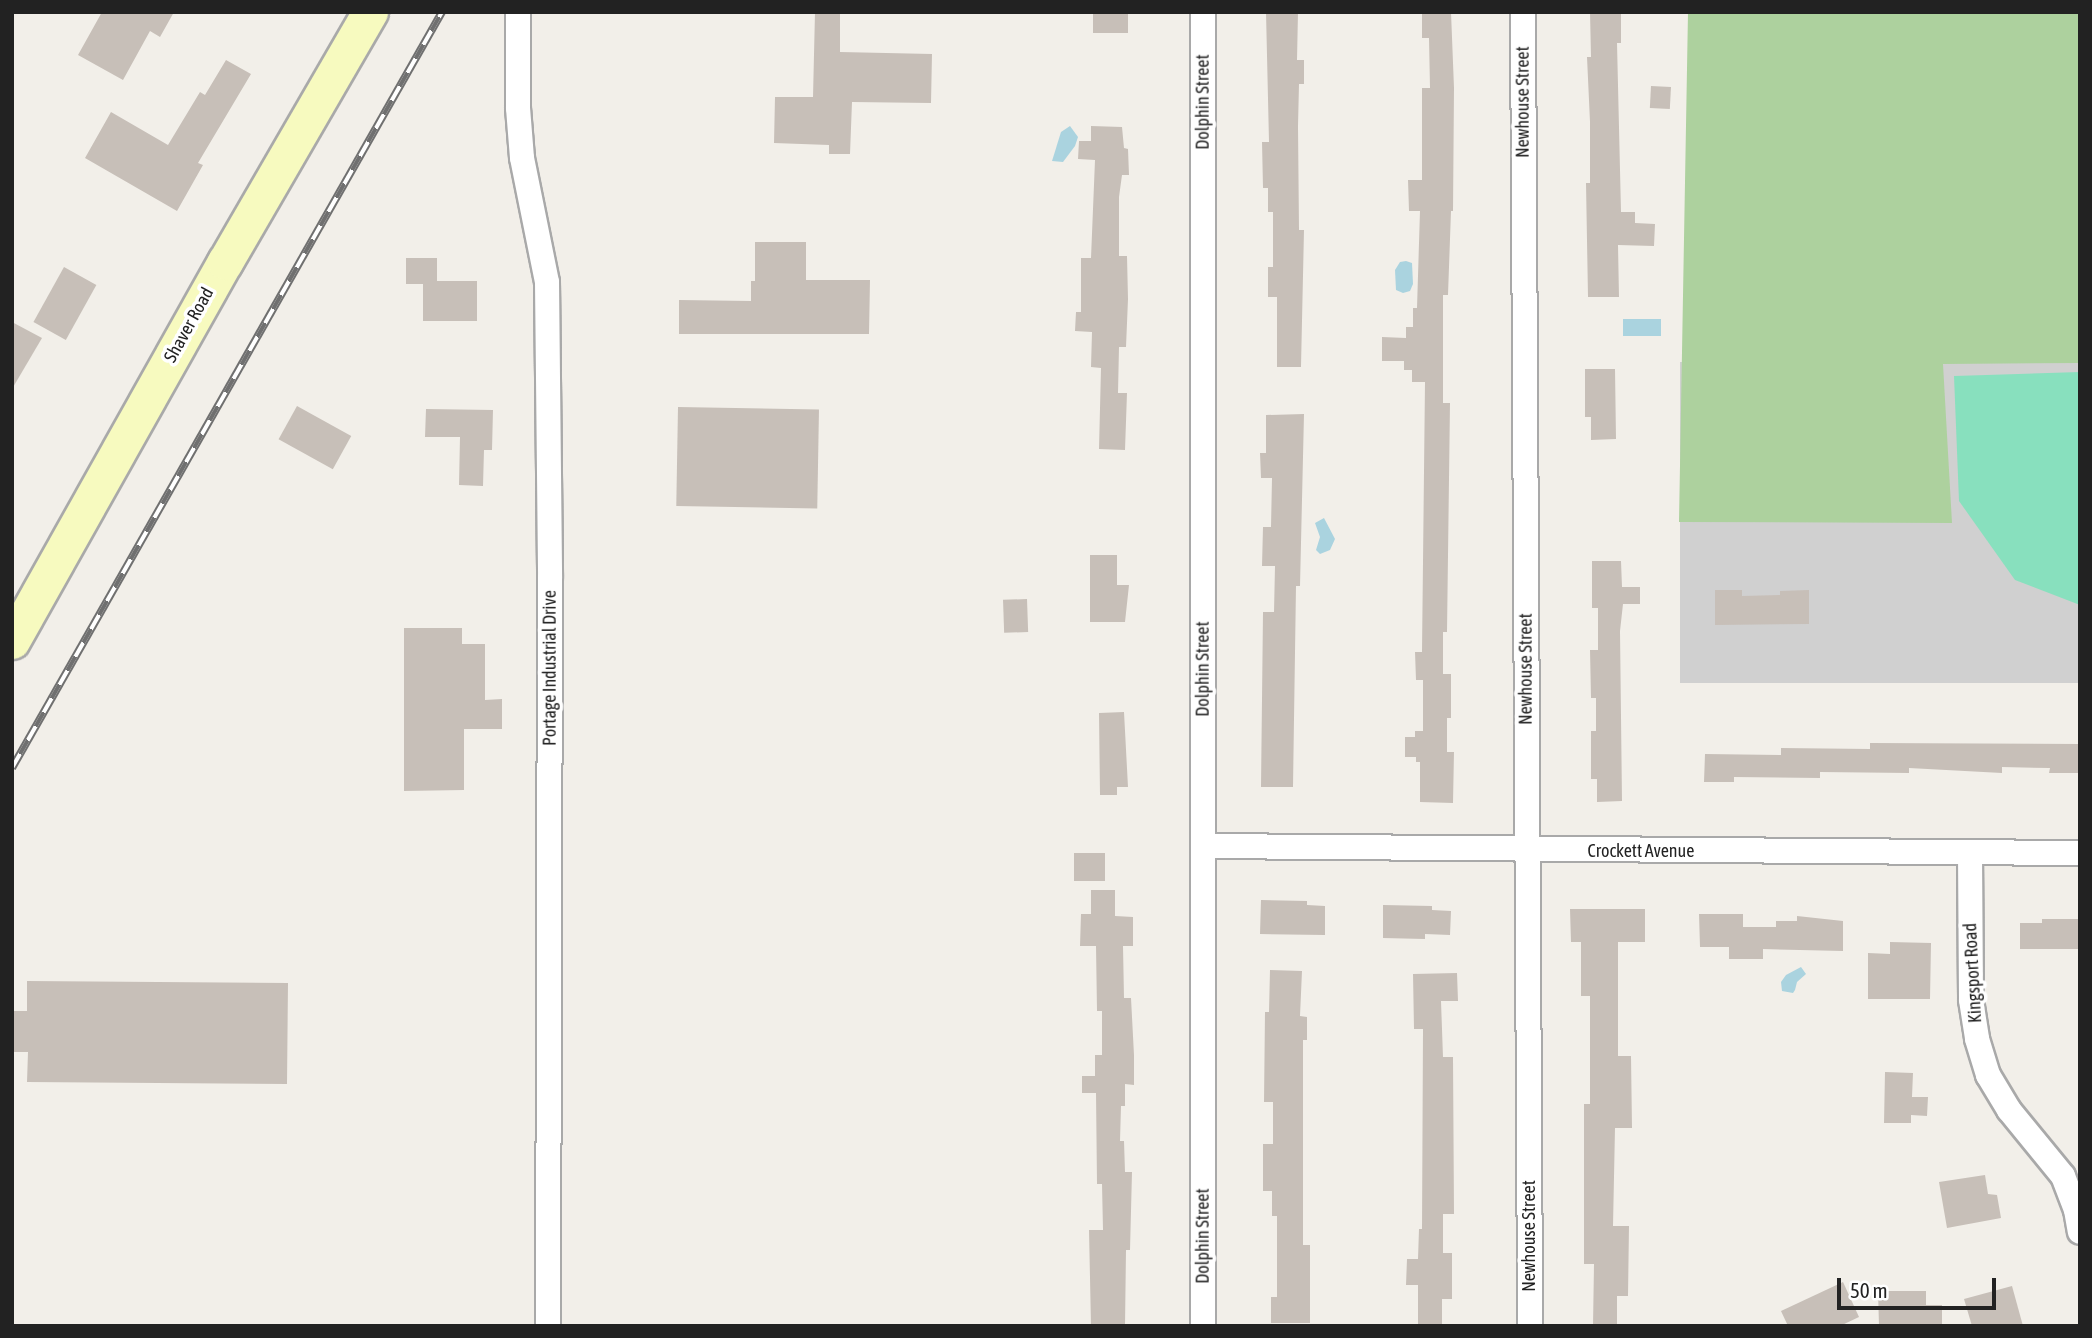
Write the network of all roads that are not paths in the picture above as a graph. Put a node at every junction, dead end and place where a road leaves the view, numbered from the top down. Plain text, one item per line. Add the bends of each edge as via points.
1 (370, 12) edge
2 (518, 12) edge
3 (1203, 12) edge
4 (1523, 12) edge
5 (12, 640) edge
6 (1203, 846) junction
7 (1527, 850) junction
8 (1970, 853) junction
9 (2080, 853) edge
10 (2080, 1232) edge
11 (548, 1326) edge
12 (1203, 1326) edge
13 (1530, 1326) edge

1 - 5 main road, Shaver Road
2 - 11 street, Portage Industrial Drive via 522,158 547,282
3 - 6 street, Dolphin Street
4 - 7 street, Newhouse Street
6 - 7 street, Crockett Avenue
6 - 12 street, Dolphin Street
7 - 8 street, Crockett Avenue
7 - 13 street, Newhouse Street
8 - 9 street, Crockett Avenue
8 - 10 street, Kingsport Road via 1971,1000 1977,1039 1988,1075 2009,1110 2063,1176

